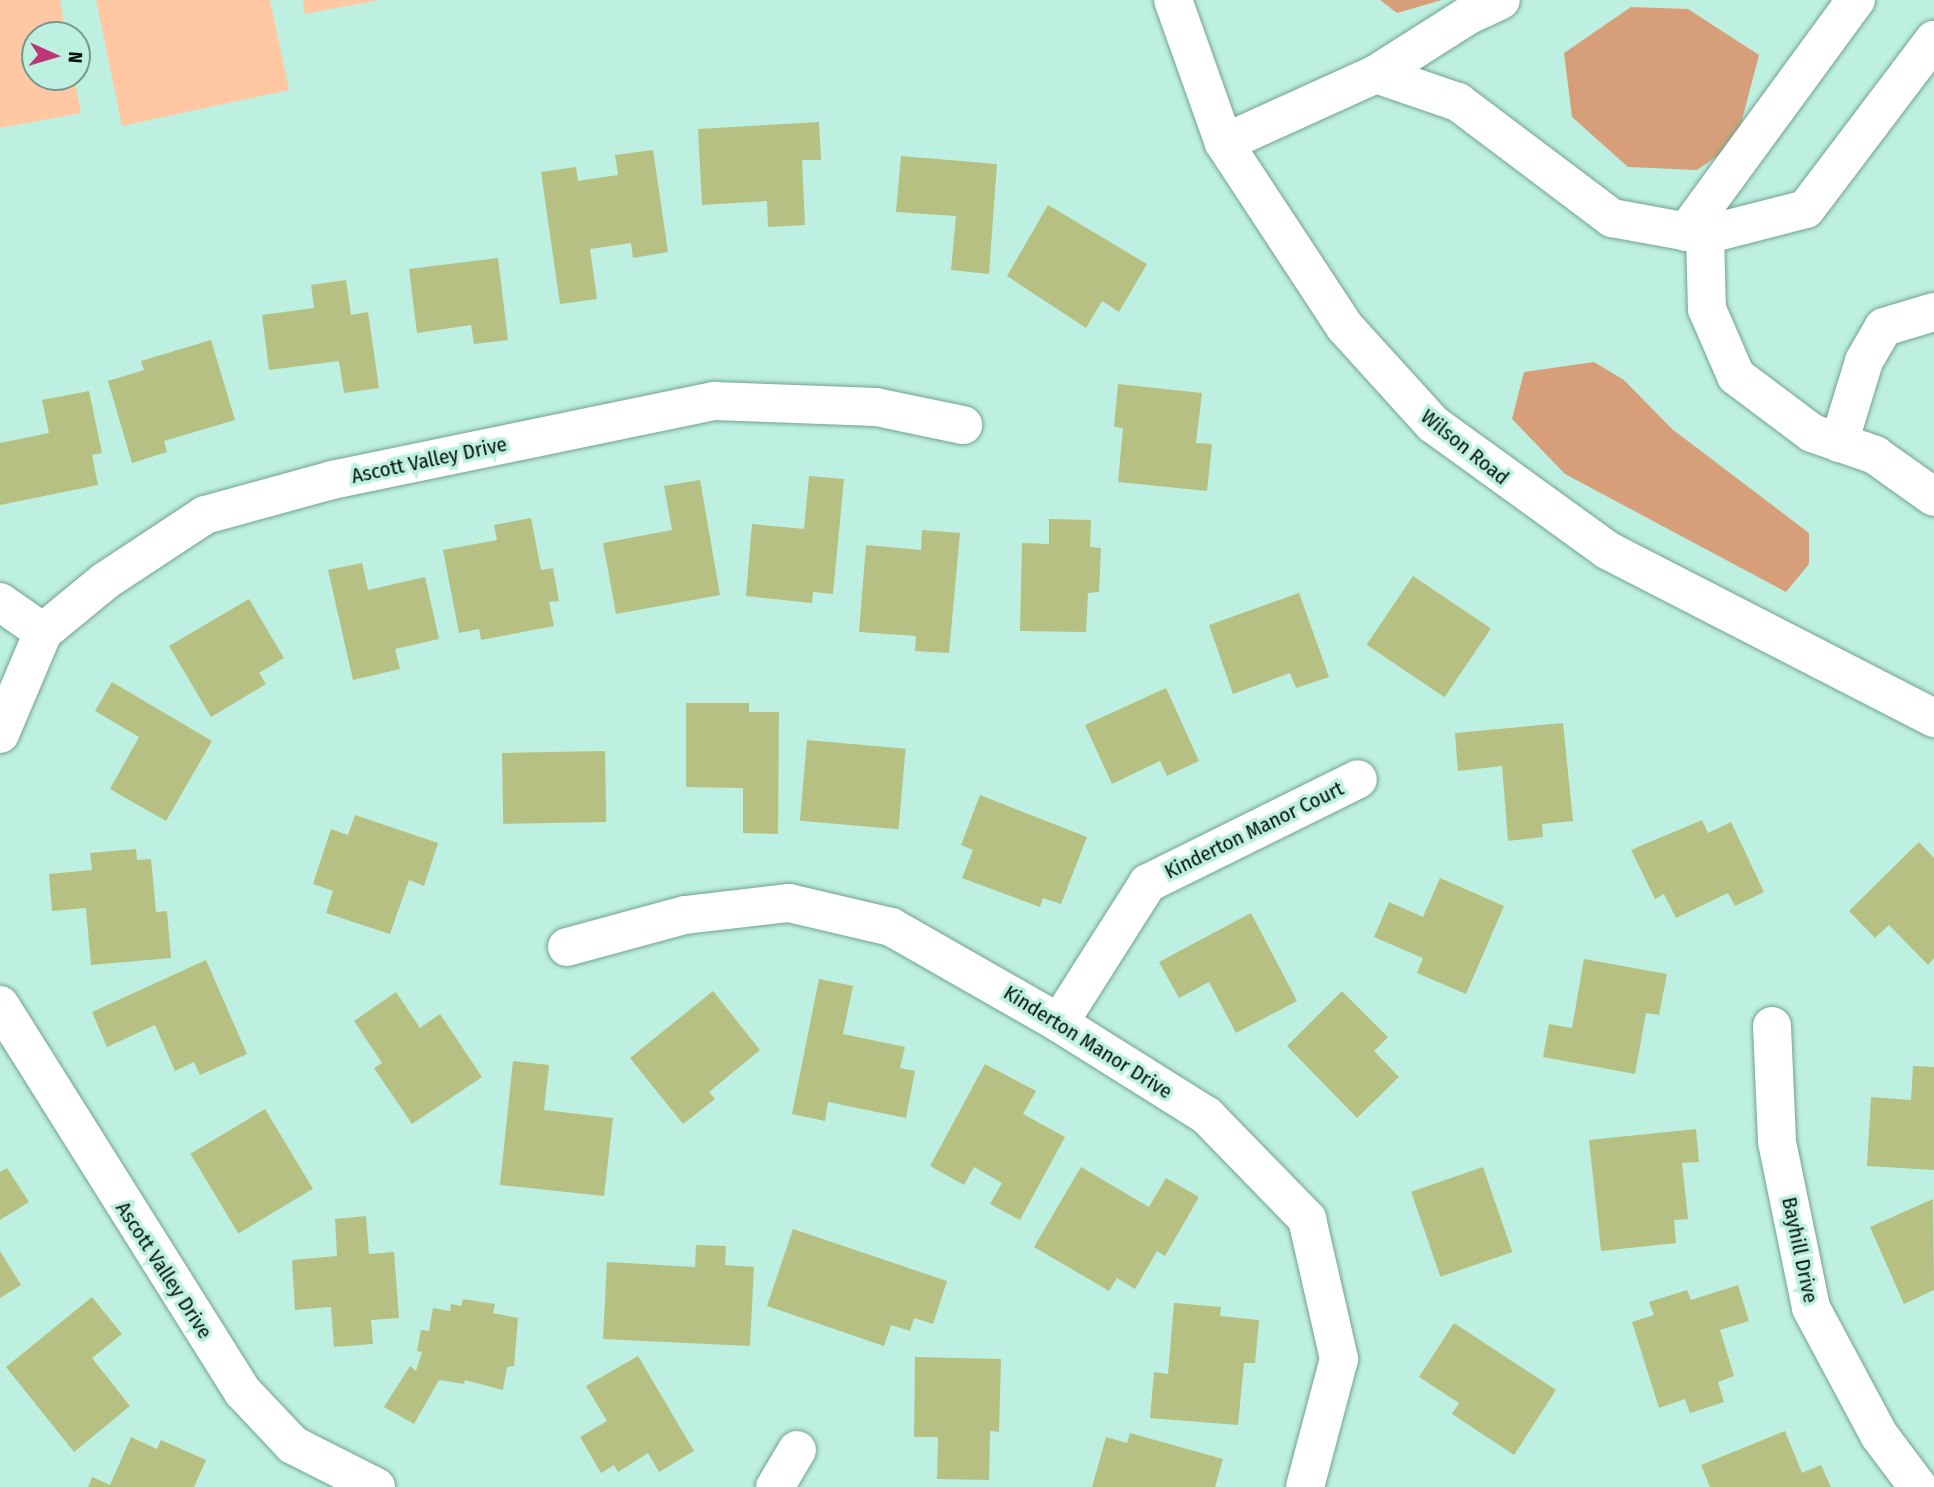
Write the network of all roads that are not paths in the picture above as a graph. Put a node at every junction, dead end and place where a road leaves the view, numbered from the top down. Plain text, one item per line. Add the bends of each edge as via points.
1 (1173, 0) edge
2 (1501, 0) edge
3 (1856, 0) edge
4 (1934, 40) edge
5 (1376, 74) junction
6 (1224, 143) junction
7 (1695, 234) junction
8 (1934, 312) edge
9 (963, 425) dead end
10 (1839, 443) junction
11 (1934, 497) edge
12 (0, 602) edge
13 (43, 632) junction
14 (1934, 718) edge
15 (0, 734) edge
16 (1358, 779) dead end
17 (567, 947) dead end
18 (0, 1005) edge
19 (1059, 1023) junction
20 (1772, 1026) dead end
21 (797, 1450) dead end
22 (1314, 1484) edge
23 (376, 1487) edge
24 (775, 1487) edge
25 (1918, 1487) edge

1 - 6 street, Wilson Road
2 - 5 street
3 - 7 street
4 - 7 street via 1806,209
5 - 6 street
5 - 7 street via 1458,102 1612,218
6 - 14 street, Wilson Road via 1345,327 1433,424 1607,550
7 - 10 street via 1707,309 1736,376 1812,433
8 - 10 street via 1884,327 1864,361
9 - 13 street, Ascott Valley Drive via 876,407 714,401 332,480 205,515 105,581
10 - 11 street via 1875,455
12 - 13 street
13 - 15 street, Ascott Valley Drive
16 - 19 street, Kinderton Manor Court via 1148,883
17 - 19 street, Kinderton Manor Drive via 685,915 789,903 891,927
18 - 23 street, Ascott Valley Drive via 243,1392 293,1445
19 - 22 street, Kinderton Manor Drive via 1208,1116 1307,1219 1339,1359
20 - 25 street, Bayhill Drive via 1777,1142 1811,1308 1879,1435
21 - 24 street

